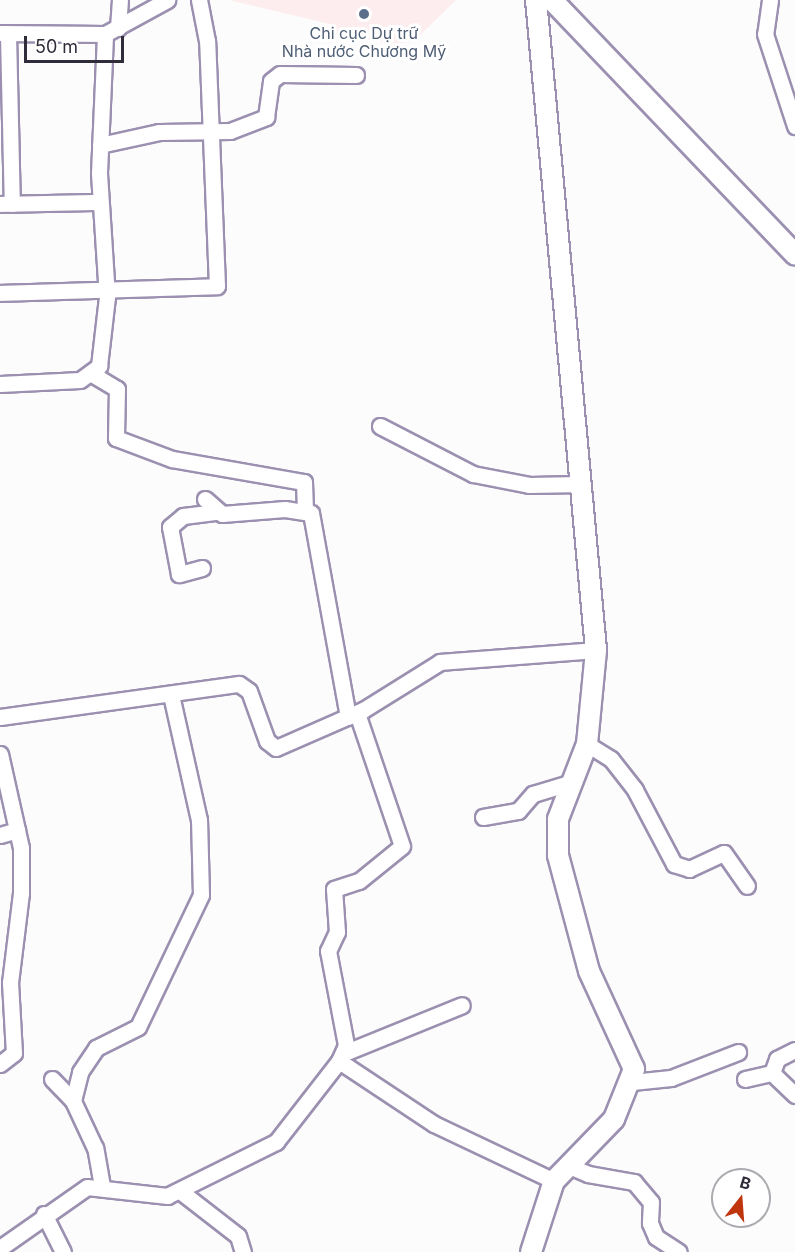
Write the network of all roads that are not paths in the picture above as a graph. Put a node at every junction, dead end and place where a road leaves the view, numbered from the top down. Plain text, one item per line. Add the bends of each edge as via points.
1 (120, 0) edge
2 (167, 0) edge
3 (199, 0) edge
4 (536, 0) edge
5 (552, 0) edge
6 (770, 0) edge
7 (112, 31) junction
8 (4, 34) edge
9 (356, 75) dead end
10 (795, 126) edge
11 (210, 133) junction
12 (100, 145) junction
13 (99, 202) junction
14 (6, 204) edge
15 (795, 255) edge
16 (107, 290) junction
17 (0, 293) edge
18 (92, 374) junction
19 (0, 384) edge
20 (380, 426) dead end
21 (581, 484) junction
22 (205, 499) dead end
23 (305, 509) junction
24 (215, 512) junction
25 (202, 568) dead end
26 (596, 650) junction
27 (171, 694) junction
28 (353, 715) junction
29 (0, 717) edge
30 (587, 744) junction
31 (0, 754) edge
32 (570, 783) junction
33 (483, 817) dead end
34 (17, 830) junction
35 (0, 835) edge
36 (747, 886) dead end
37 (462, 1005) dead end
38 (795, 1050) edge
39 (738, 1052) dead end
40 (342, 1057) junction
41 (0, 1064) edge
42 (772, 1073) junction
43 (52, 1079) dead end
44 (745, 1079) dead end
45 (632, 1082) junction
46 (795, 1095) edge
47 (73, 1101) junction
48 (567, 1165) junction
49 (554, 1180) junction
50 (102, 1186) junction
51 (180, 1191) junction
52 (44, 1214) junction
53 (0, 1248) edge
54 (63, 1252) edge
55 (243, 1252) edge
56 (531, 1252) edge
57 (679, 1252) edge

1 - 7 street
2 - 7 street
3 - 11 street via 207,41
4 - 21 main road
5 - 15 main road
6 - 10 street via 765,34
7 - 8 street
7 - 12 street
8 - 14 street
9 - 11 street via 280,74 271,81 266,117
11 - 12 street via 148,133
11 - 16 street via 217,286
12 - 13 street
13 - 14 street
13 - 16 street
16 - 17 street
16 - 18 street via 106,333
18 - 19 street via 80,380
18 - 23 street via 117,389 116,438 172,459 304,482
20 - 21 street via 473,474 529,485
21 - 26 main road
22 - 24 street
23 - 24 street
23 - 28 street via 312,518
24 - 25 street via 183,516 170,527 180,574
26 - 28 street via 451,659
26 - 30 main road
27 - 28 street via 243,685 267,741 276,748
27 - 29 street
27 - 47 street via 199,820 201,895 144,1018 132,1032 96,1048 80,1072
28 - 40 street via 402,846 359,881 334,890 337,932 328,951
30 - 32 main road
30 - 36 street via 611,759 635,790 674,864 689,869 724,853
31 - 34 street
32 - 33 street via 533,794 518,811
32 - 45 main road via 556,832 564,890 589,971 630,1054
34 - 35 street
34 - 41 street via 21,893 10,982 14,1053
37 - 40 street
38 - 42 street via 777,1059
39 - 45 street via 671,1078
40 - 49 street via 434,1124
40 - 51 street via 276,1142
42 - 44 street
42 - 46 street
43 - 47 street
45 - 48 main road via 614,1119
47 - 50 street via 95,1148
48 - 49 main road
48 - 57 street via 588,1174 634,1182 651,1202 650,1223 656,1237
49 - 56 main road
50 - 51 street via 145,1195
50 - 52 street via 87,1187
51 - 55 street via 238,1236
52 - 53 street
52 - 54 street

